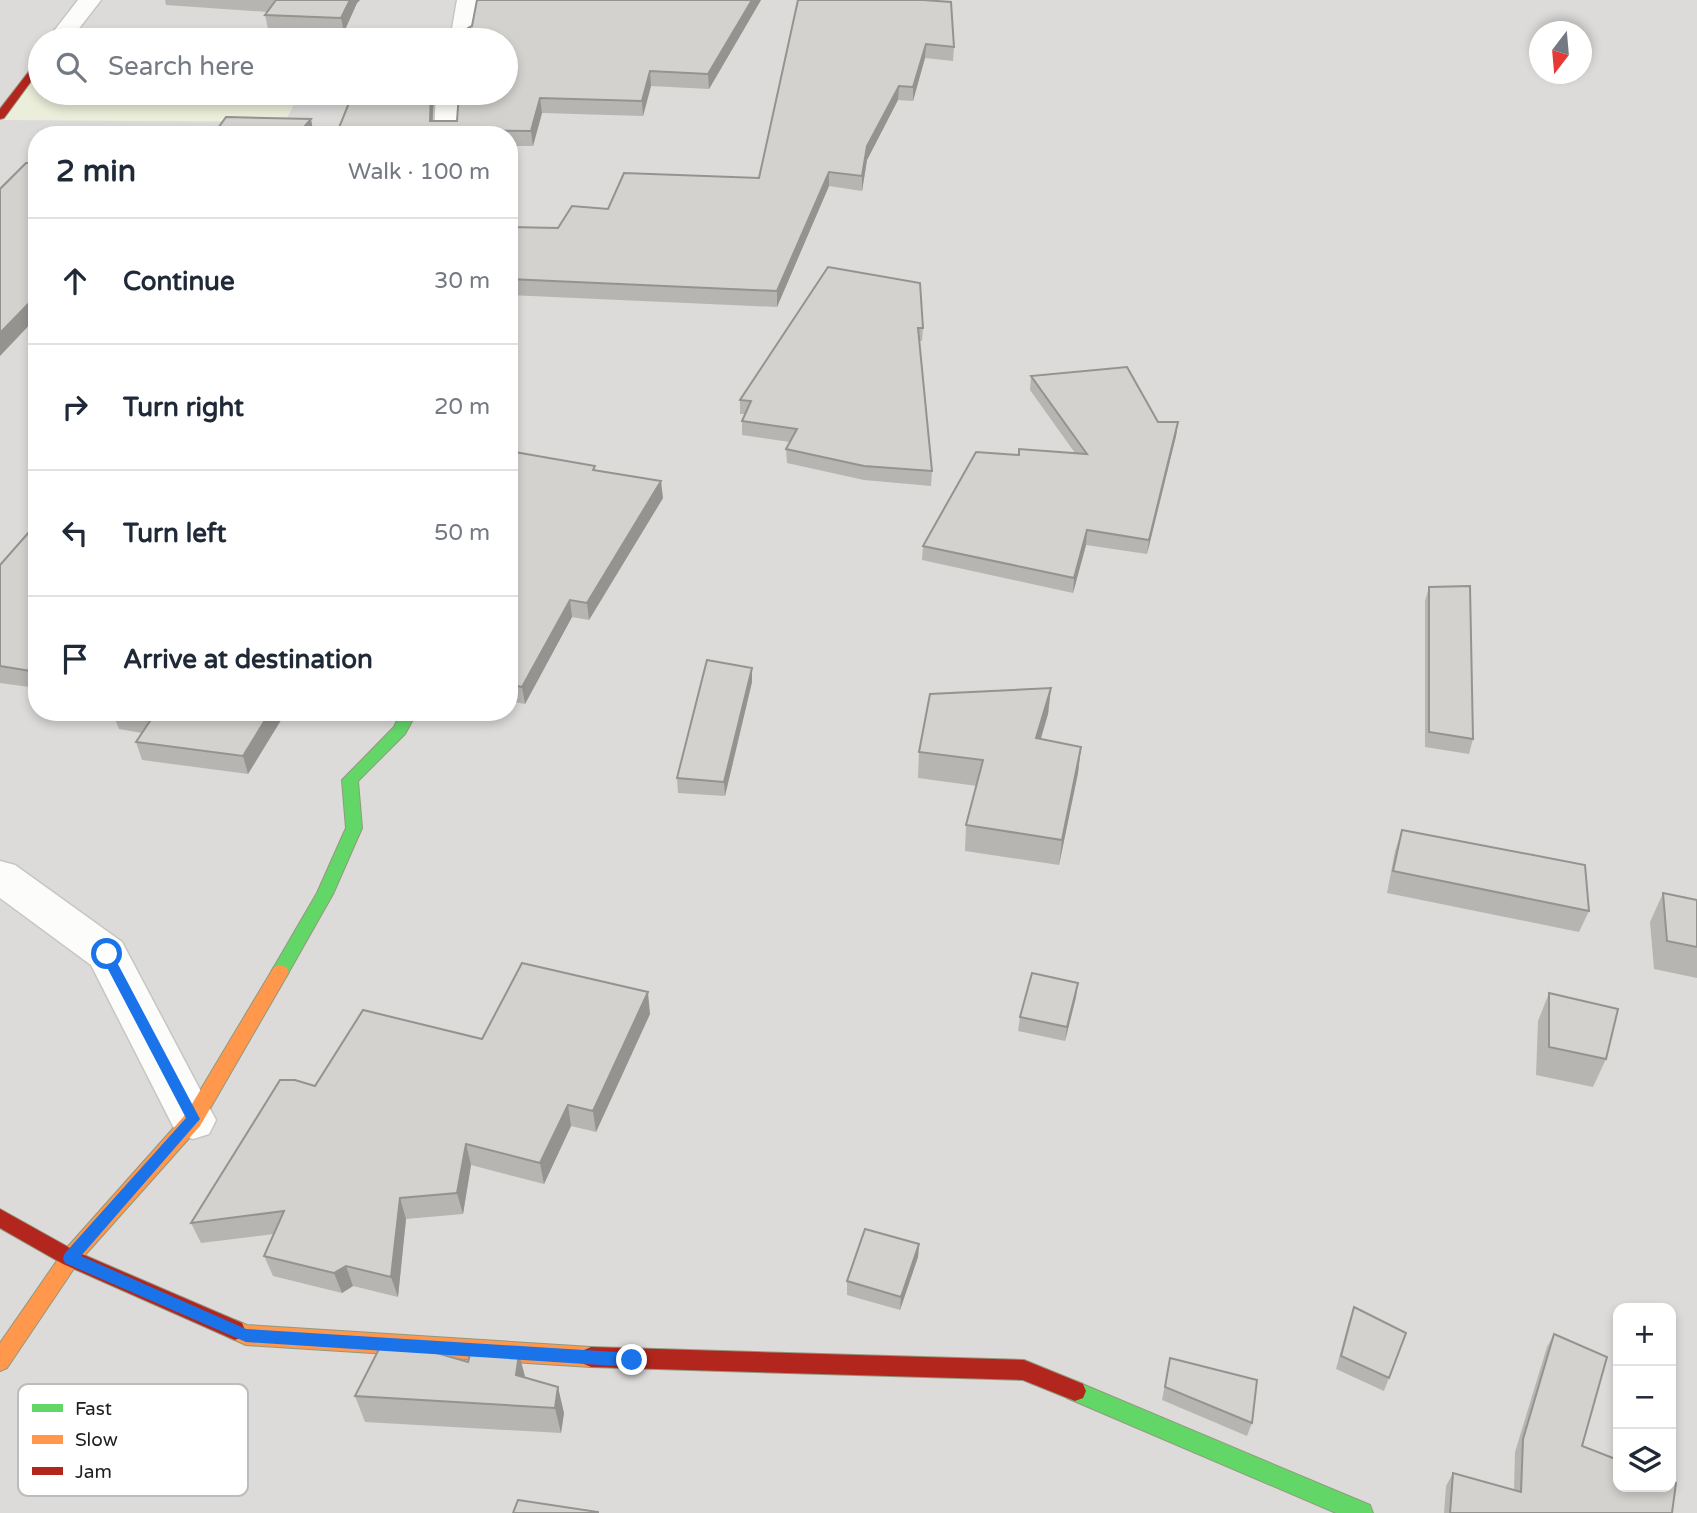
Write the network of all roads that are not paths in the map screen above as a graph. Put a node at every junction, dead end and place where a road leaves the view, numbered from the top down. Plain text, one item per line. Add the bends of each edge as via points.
1 (90, 0) edge
2 (468, 0) edge
3 (68, 28) edge
4 (463, 28) edge
5 (28, 79) edge
6 (447, 105) edge
7 (0, 116) edge
8 (446, 126) edge
9 (404, 721) edge
10 (0, 876) edge
11 (193, 1119) junction
12 (0, 1218) edge
13 (70, 1258) junction
14 (0, 1361) edge
15 (1362, 1513) edge

1 - 3 street
2 - 4 street
5 - 7 street
6 - 8 street
9 - 11 street via 351,780 354,828 325,894
10 - 11 street via 107,954
11 - 13 street
12 - 13 street
13 - 14 street
13 - 15 street via 246,1335 632,1360 1024,1370

